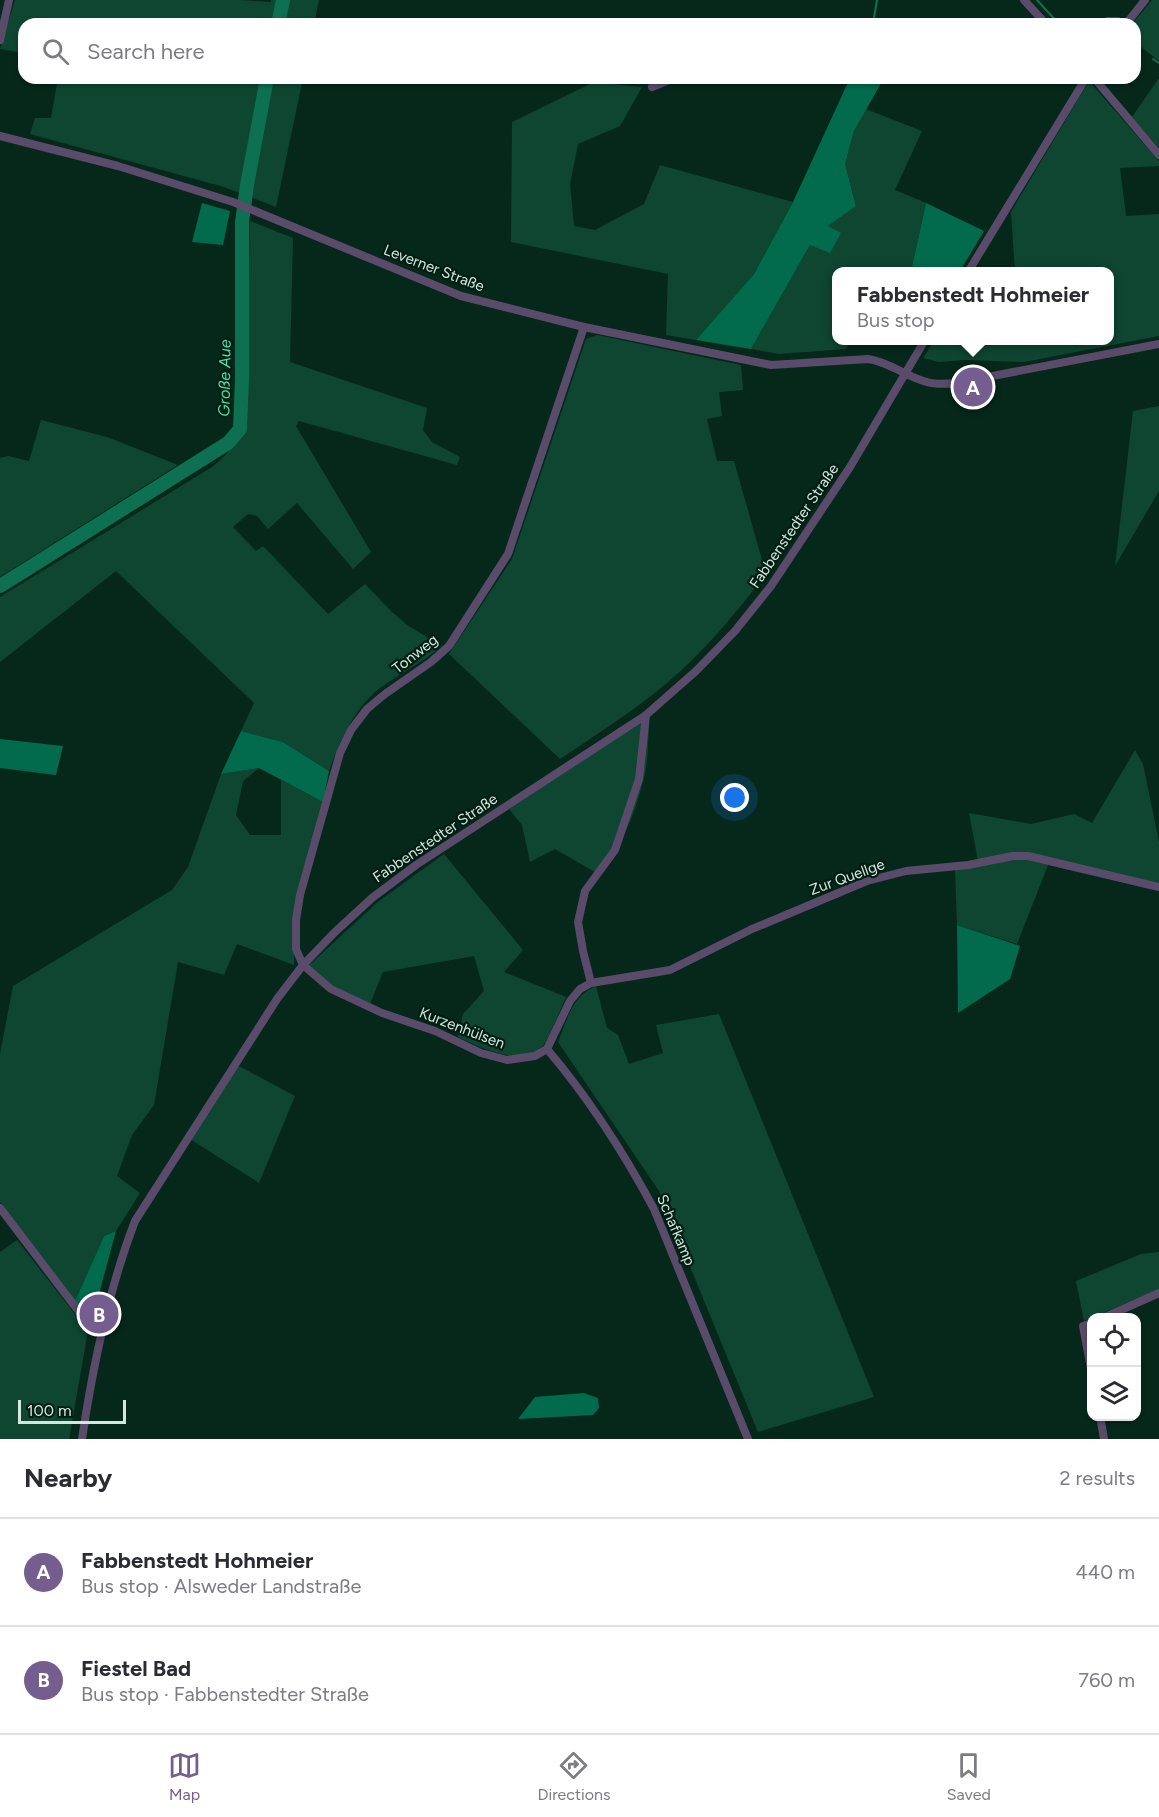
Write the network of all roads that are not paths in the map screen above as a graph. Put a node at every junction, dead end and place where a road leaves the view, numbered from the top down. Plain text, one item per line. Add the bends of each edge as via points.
1 (9, 0) edge
2 (1024, 0) edge
3 (1145, 0) edge
4 (1040, 18) edge
5 (1131, 18) edge
6 (0, 40) edge
7 (659, 84) edge
8 (1082, 84) edge
9 (1099, 84) edge
10 (652, 87) dead end
11 (0, 136) edge
12 (1159, 155) edge
13 (971, 267) edge
14 (584, 327) junction
15 (1159, 344) edge
16 (923, 345) edge
17 (906, 372) junction
18 (646, 715) junction
19 (1159, 887) edge
20 (303, 965) junction
21 (591, 983) junction
22 (547, 1049) junction
23 (0, 1208) edge
24 (1159, 1293) edge
25 (1112, 1313) edge
26 (1087, 1325) edge
27 (102, 1332) junction
28 (1087, 1347) edge
29 (1101, 1421) edge
30 (82, 1439) edge
31 (748, 1439) edge
32 (1104, 1439) edge

1 - 6 street
2 - 4 street
3 - 5 street
7 - 10 street
8 - 13 street
9 - 12 street
11 - 14 street, Leverner Straße via 118,166 233,202 461,296
14 - 17 street, Leverner Straße via 771,365 868,359
14 - 20 street, Tonweg via 508,554 449,646 367,709 340,753 300,896 296,949
15 - 17 street, Leverner Straße via 956,383 930,383
16 - 17 street, Fabbenstedter Straße
17 - 18 street, Fabbenstedter Straße via 850,467 771,586 735,632
18 - 20 street, Fabbenstedter Straße via 416,865 372,898
18 - 21 street via 639,779 615,850 585,891 578,922
19 - 21 street, Zur Quellge via 1028,856 906,871 867,881 752,929 670,970
20 - 22 street, Kurzenhülsen via 331,988 481,1053 507,1060 536,1056
20 - 27 street, Fabbenstedter Straße via 135,1221
21 - 22 street via 570,1001
22 - 31 street, Schafkamp via 639,1180 654,1209
23 - 27 street via 80,1312
24 - 25 street
26 - 28 street via 1083,1326
27 - 30 street, Fabbenstedter Straße
29 - 32 street

